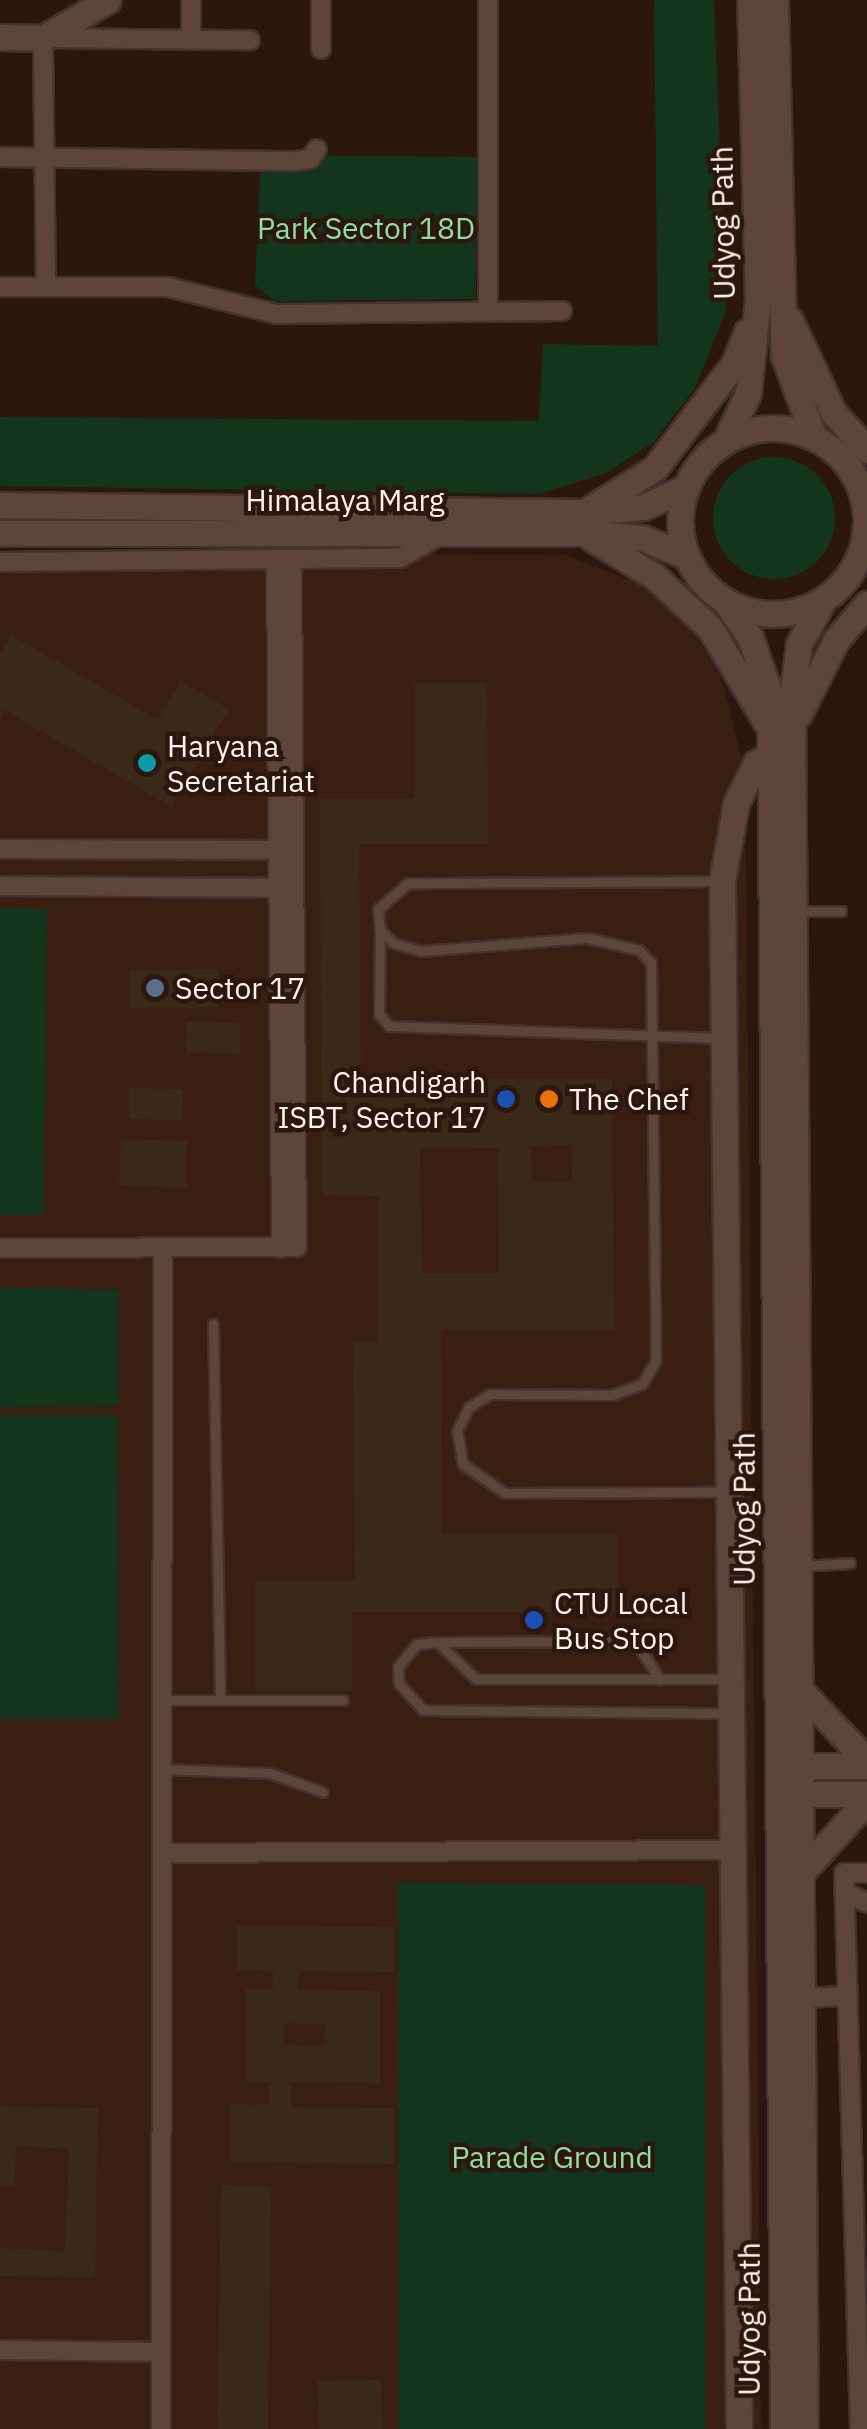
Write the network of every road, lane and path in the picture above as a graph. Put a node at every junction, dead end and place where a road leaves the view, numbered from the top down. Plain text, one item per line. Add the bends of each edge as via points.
1 (108, 0) edge
2 (191, 0) edge
3 (320, 0) edge
4 (488, 0) edge
5 (750, 0) edge
6 (774, 0) edge
7 (0, 37) edge
8 (44, 38) junction
9 (191, 40) junction
10 (250, 40) dead end
11 (321, 49) dead end
12 (317, 150) dead end
13 (0, 157) edge
14 (45, 157) junction
15 (46, 287) junction
16 (0, 288) edge
17 (770, 301) junction
18 (562, 311) dead end
19 (488, 312) junction
20 (814, 438) junction
21 (726, 440) junction
22 (867, 450) edge
23 (860, 476) edge
24 (685, 488) junction
25 (0, 506) edge
26 (583, 523) junction
27 (0, 533) edge
28 (444, 533) junction
29 (686, 556) junction
30 (863, 557) edge
31 (284, 559) junction
32 (0, 562) edge
33 (823, 600) junction
34 (725, 601) junction
35 (867, 604) edge
36 (778, 740) junction
37 (0, 850) edge
38 (101, 850) junction
39 (284, 850) junction
40 (722, 881) junction
41 (0, 886) edge
42 (100, 887) junction
43 (285, 888) junction
44 (793, 911) junction
45 (841, 911) dead end
46 (380, 930) junction
47 (652, 1036) junction
48 (724, 1038) junction
49 (0, 1248) edge
50 (163, 1248) junction
51 (212, 1324) dead end
52 (729, 1492) junction
53 (850, 1563) dead end
54 (798, 1566) junction
55 (437, 1642) junction
56 (660, 1680) junction
57 (731, 1680) junction
58 (799, 1689) junction
59 (162, 1700) junction
60 (220, 1700) junction
61 (343, 1700) dead end
62 (731, 1713) junction
63 (867, 1763) edge
64 (800, 1766) junction
65 (162, 1769) junction
66 (323, 1792) dead end
67 (800, 1794) junction
68 (867, 1797) edge
69 (733, 1850) junction
70 (162, 1853) junction
71 (867, 1873) edge
72 (800, 1874) junction
73 (845, 1893) junction
74 (867, 1903) edge
75 (867, 1982) edge
76 (848, 1989) junction
77 (802, 1998) junction
78 (0, 2350) edge
79 (161, 2352) junction
80 (161, 2429) edge
81 (739, 2429) edge
82 (782, 2429) edge
83 (805, 2429) edge
84 (860, 2429) edge

1 - 8 main road
2 - 9 street
3 - 11 street
4 - 19 street
5 - 17 main road, Udyog Path
6 - 17 main road, Udyog Path
7 - 8 main road
8 - 9 street
8 - 14 street
9 - 10 street
12 - 14 street via 296,161
13 - 14 street
14 - 15 street
15 - 16 street
15 - 19 street via 168,287 276,314
17 - 20 main road, Udyog Path via 788,377
17 - 21 main road, Udyog Path via 748,393
17 - 22 main road via 833,412
17 - 26 main road via 699,416 655,468
18 - 19 street
20 - 21 main road via 770,429
20 - 23 main road
21 - 24 main road via 697,466
23 - 30 main road
24 - 26 main road, Himalaya Marg via 643,508
24 - 29 main road via 680,508
25 - 26 main road, Himalaya Marg
26 - 28 main road, Himalaya Marg
26 - 29 main road, Himalaya Marg
26 - 36 main road via 710,628
27 - 28 main road, Himalaya Marg
28 - 31 street via 400,558
29 - 34 main road
30 - 33 main road
31 - 32 street
31 - 39 street
33 - 34 main road via 788,613
33 - 36 main road, Udyog Path via 800,644
34 - 36 main road, Udyog Path via 750,638
35 - 36 main road via 836,640
36 - 40 main road via 756,763 736,803
36 - 44 main road, Udyog Path
36 - 82 main road, Udyog Path
37 - 38 street
38 - 39 street
38 - 42 street
39 - 43 street
40 - 46 lane via 408,882 378,909
40 - 48 main road
41 - 42 street
42 - 43 street
43 - 50 street via 281,1248
44 - 45 lane
44 - 54 main road, Udyog Path
46 - 47 lane via 392,942 422,951 588,938 639,950 651,962
46 - 47 lane via 379,1014 390,1026
47 - 48 lane
47 - 52 lane via 656,1360 642,1384 612,1395 490,1394 468,1407 456,1431 462,1464 504,1493
48 - 52 main road
49 - 50 street
50 - 59 street
51 - 60 lane
52 - 57 main road
53 - 54 lane
54 - 58 main road, Udyog Path
55 - 56 lane via 476,1678
55 - 56 lane via 635,1641
55 - 62 lane via 417,1644 398,1667 398,1684 423,1710
56 - 57 lane
57 - 62 main road
58 - 63 main road
58 - 64 main road, Udyog Path
59 - 60 lane
59 - 65 street
60 - 61 lane
62 - 69 main road
63 - 64 main road
64 - 67 main road, Udyog Path
65 - 66 lane via 270,1773
65 - 70 street
67 - 68 main road
67 - 72 main road, Udyog Path
68 - 72 main road
69 - 70 street
69 - 81 main road
70 - 79 street
71 - 73 street via 844,1873
72 - 77 main road, Udyog Path
73 - 74 street
73 - 76 street
75 - 76 street
76 - 77 street
76 - 84 street
77 - 83 main road, Udyog Path
78 - 79 street
79 - 80 street

